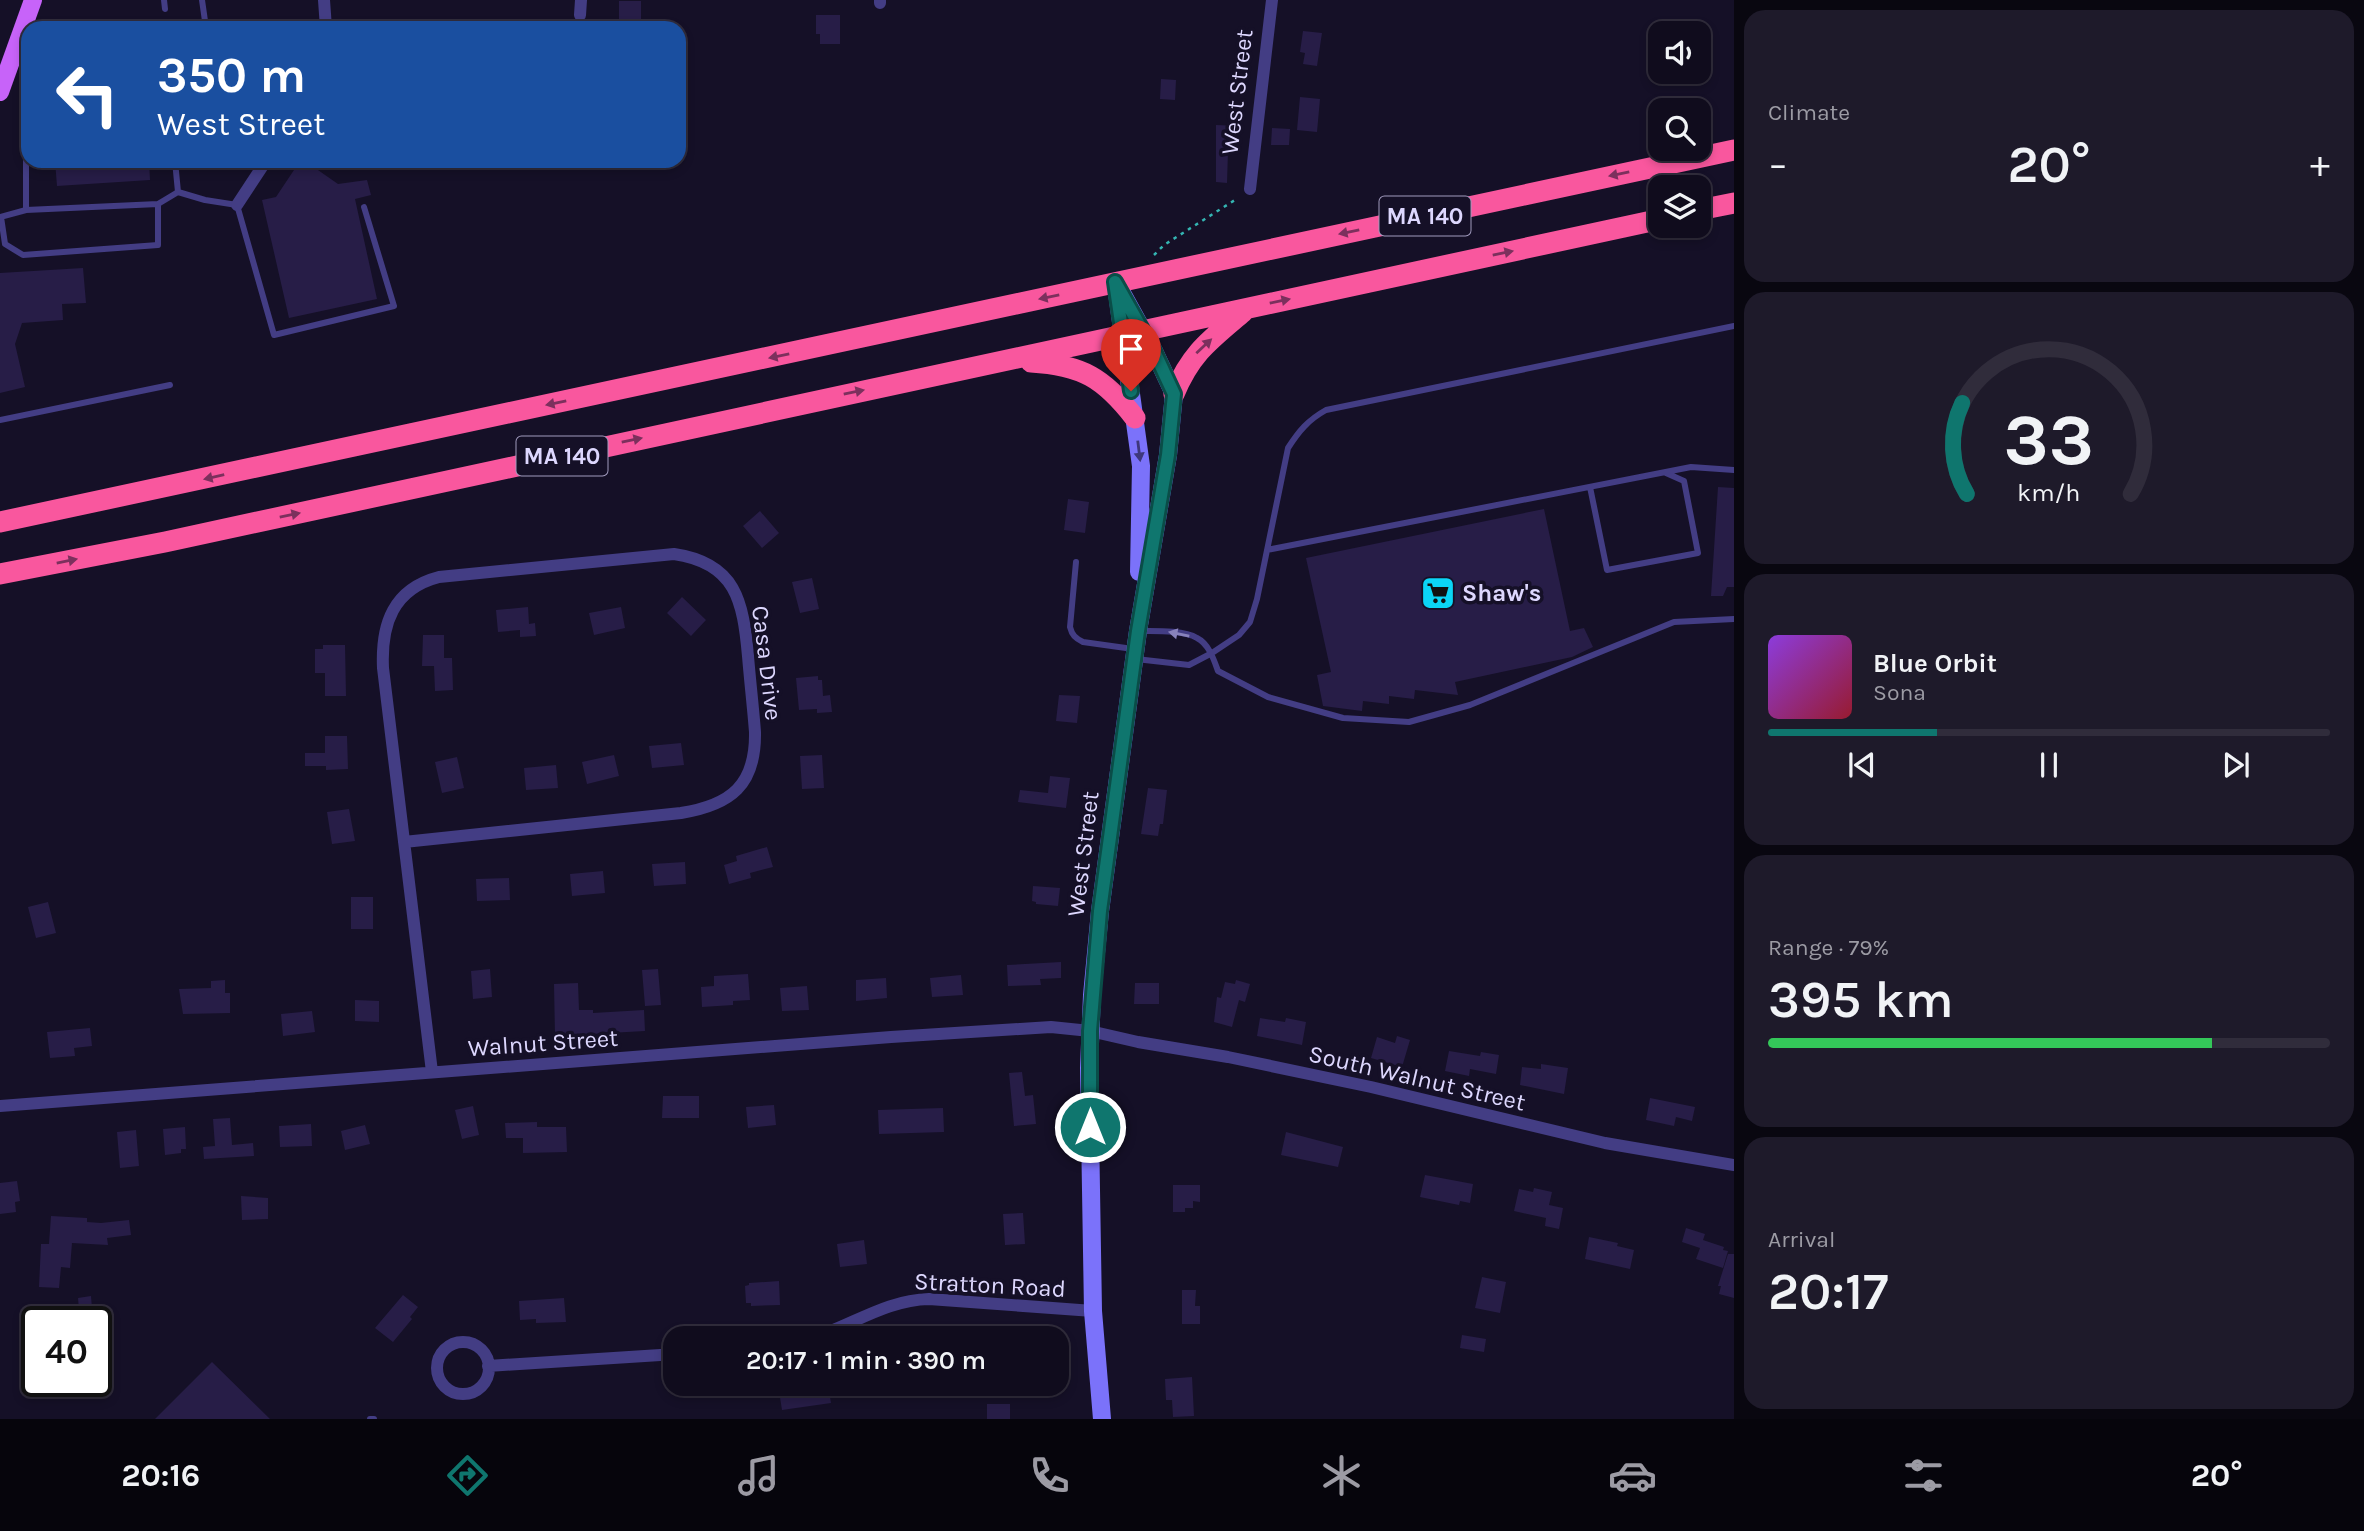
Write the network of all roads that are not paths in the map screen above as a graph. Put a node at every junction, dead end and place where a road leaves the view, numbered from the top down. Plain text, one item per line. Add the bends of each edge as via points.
1 (33, 0) edge
2 (164, 0) edge
3 (202, 0) edge
4 (324, 0) edge
5 (581, 0) edge
6 (1272, 0) edge
7 (164, 9) dead end
8 (580, 15) dead end
9 (31, 21) edge
10 (205, 21) edge
11 (326, 21) edge
12 (21, 46) edge
13 (0, 92) edge
14 (1734, 150) edge
15 (26, 168) edge
16 (176, 168) edge
17 (261, 168) edge
18 (1250, 189) road end
19 (178, 192) junction
20 (1734, 203) edge
21 (158, 204) junction
22 (237, 205) junction
23 (364, 207) dead end
24 (1711, 208) edge
25 (26, 209) junction
26 (1, 217) edge
27 (1648, 222) edge
28 (3, 246) edge
29 (1115, 282) junction
30 (1247, 309) junction
31 (1734, 326) edge
32 (1132, 333) junction
33 (1005, 360) junction
34 (170, 385) dead end
35 (1174, 394) junction
36 (1135, 418) junction
37 (0, 420) edge
38 (1734, 470) edge
39 (1664, 472) junction
40 (1590, 487) junction
41 (0, 522) edge
42 (1266, 551) junction
43 (1076, 562) dead end
44 (0, 574) edge
45 (1734, 619) edge
46 (1136, 646) junction
47 (1212, 653) junction
48 (404, 842) junction
49 (1090, 1031) junction
50 (432, 1072) junction
51 (0, 1106) edge
52 (1734, 1166) edge
53 (1093, 1311) junction
54 (839, 1326) edge
55 (663, 1355) edge
56 (488, 1366) junction
57 (1102, 1419) edge

1 - 9 main road
2 - 7 lane
3 - 10 lane
4 - 11 street
5 - 8 street
6 - 18 street, West Street
12 - 13 main road
14 -> 29 highway, MA 140
15 - 25 lane
16 - 19 lane
17 - 22 street
19 - 21 lane
19 - 22 lane
20 - 24 highway
21 - 25 lane
21 - 28 lane via 158,245 23,255
22 - 23 lane via 274,335 394,306
25 - 26 lane
26 - 28 lane
30 -> 27 highway, MA 140
29 - 32 street, West Street
29 -> 41 highway, MA 140
30 - 32 highway, MA 140
35 -> 30 highway via 1197,351
31 - 42 lane via 1326,410 1304,425 1288,448
32 - 33 highway, MA 140
32 - 35 street, West Street
32 - 36 street, West Street
33 - 36 highway via 1062,364 1088,375 1107,386
44 -> 33 highway, MA 140
34 - 37 lane
35 - 46 street, West Street
36 -> 46 street, West Street via 1141,466
38 - 39 lane via 1691,467
39 - 40 lane
39 - 40 lane via 1684,481 1698,553 1607,570
40 - 42 lane
42 - 47 lane via 1250,622 1240,635
43 - 46 lane via 1072,633 1083,642
45 - 47 lane via 1674,622 1470,705 1409,722 1343,719 1268,697 1218,671
46 - 47 lane via 1189,665
47 -> 46 lane via 1198,638 1163,631
46 - 49 street, West Street via 1100,911
48 - 48 street, Casa Drive via 382,652 392,610 411,588 439,577 659,554 700,559 724,575 738,598 745,626 755,732 752,765 731,796 710,807 681,813
48 - 50 street, Casa Drive
49 - 50 street, Walnut Street via 1051,1027
49 - 52 street, South Walnut Street via 1371,1087 1605,1143
49 - 53 street, West Street
50 - 51 street, Walnut Street
53 - 54 street, Stratton Road via 909,1300
53 - 57 street, West Street
55 - 56 street
56 - 56 street via 481,1350 457,1342 442,1352 437,1368 443,1384 464,1394 484,1382

